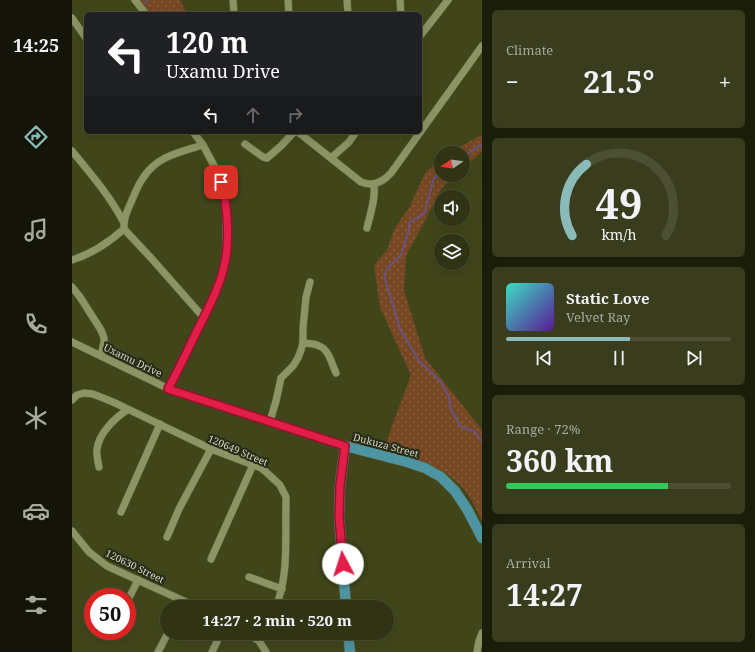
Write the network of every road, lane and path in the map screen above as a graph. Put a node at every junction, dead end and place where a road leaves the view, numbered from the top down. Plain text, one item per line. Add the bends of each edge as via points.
1 (135, 0) edge
2 (233, 0) edge
3 (288, 0) edge
4 (347, 0) edge
5 (400, 0) edge
6 (448, 0) edge
7 (144, 12) edge
8 (234, 12) edge
9 (289, 12) edge
10 (348, 12) edge
11 (401, 12) edge
12 (72, 18) edge
13 (422, 33) edge
14 (84, 35) edge
15 (482, 46) edge
16 (422, 130) edge
17 (195, 134) edge
18 (292, 134) edge
19 (301, 134) edge
20 (355, 134) edge
21 (419, 134) edge
22 (246, 144) dead end
23 (203, 145) junction
24 (72, 151) edge
25 (331, 158) junction
26 (374, 184) junction
27 (123, 221) junction
28 (367, 228) dead end
29 (124, 229) junction
30 (72, 260) edge
31 (310, 282) dead end
32 (72, 287) edge
33 (204, 318) junction
34 (72, 342) edge
35 (303, 343) junction
36 (101, 356) junction
37 (336, 373) dead end
38 (168, 389) junction
39 (72, 400) edge
40 (127, 410) junction
41 (270, 421) junction
42 (160, 424) junction
43 (345, 446) junction
44 (211, 450) junction
45 (253, 465) junction
46 (99, 467) dead end
47 (121, 512) dead end
48 (72, 531) edge
49 (167, 537) dead end
50 (482, 538) edge
51 (211, 559) dead end
52 (249, 577) dead end
53 (138, 580) junction
54 (134, 588) edge
55 (282, 590) junction
56 (175, 600) edge
57 (278, 600) edge
58 (345, 600) edge
59 (482, 633) edge
60 (164, 640) edge
61 (218, 640) edge
62 (349, 640) edge
63 (259, 641) edge
64 (158, 652) edge
65 (212, 652) edge
66 (266, 652) edge
67 (350, 652) edge
68 (476, 652) edge

1 - 7 street
2 - 8 street
3 - 9 street
4 - 10 street
5 - 11 street
6 - 13 street
12 - 14 street
15 - 16 street
17 - 23 street
18 - 22 street via 267,158
19 - 25 street
20 - 25 street
21 - 26 street via 391,173 381,182
23 - 27 street via 172,154 152,167 140,184
23 - 33 street via 224,192 227,232 224,266
24 - 27 street via 101,185
25 - 26 street via 362,182
26 - 28 street via 375,191
27 - 29 street
29 - 30 street via 101,248
29 - 33 street
31 - 35 street via 306,297
32 - 36 street via 101,330 104,342
33 - 38 street
34 - 36 street, Uxamu Drive
35 - 37 street via 323,348
35 - 41 street via 293,366 281,378
36 - 38 street, Uxamu Drive
38 - 41 street, Uxamu Drive
39 - 40 street, 120649 Street via 84,393 93,394
40 - 42 street, 120649 Street
40 - 46 street via 108,427 98,442 96,450
41 - 43 street, Uxamu Drive
42 - 44 street, 120649 Street
42 - 47 street
43 - 50 main road, Dukuza Street via 407,462 441,477 455,491
43 - 58 main road via 339,516
44 - 45 street, 120649 Street
44 - 49 street
45 - 51 street
45 - 55 street, 120649 Street via 272,477 280,485 286,498 286,551
48 - 53 street, 120630 Street via 83,546 107,566
52 - 55 street
53 - 54 street
53 - 56 street, 120630 Street
55 - 57 street, 120649 Street
59 - 68 street
60 - 64 street
61 - 65 street
62 - 67 main road
63 - 66 street

